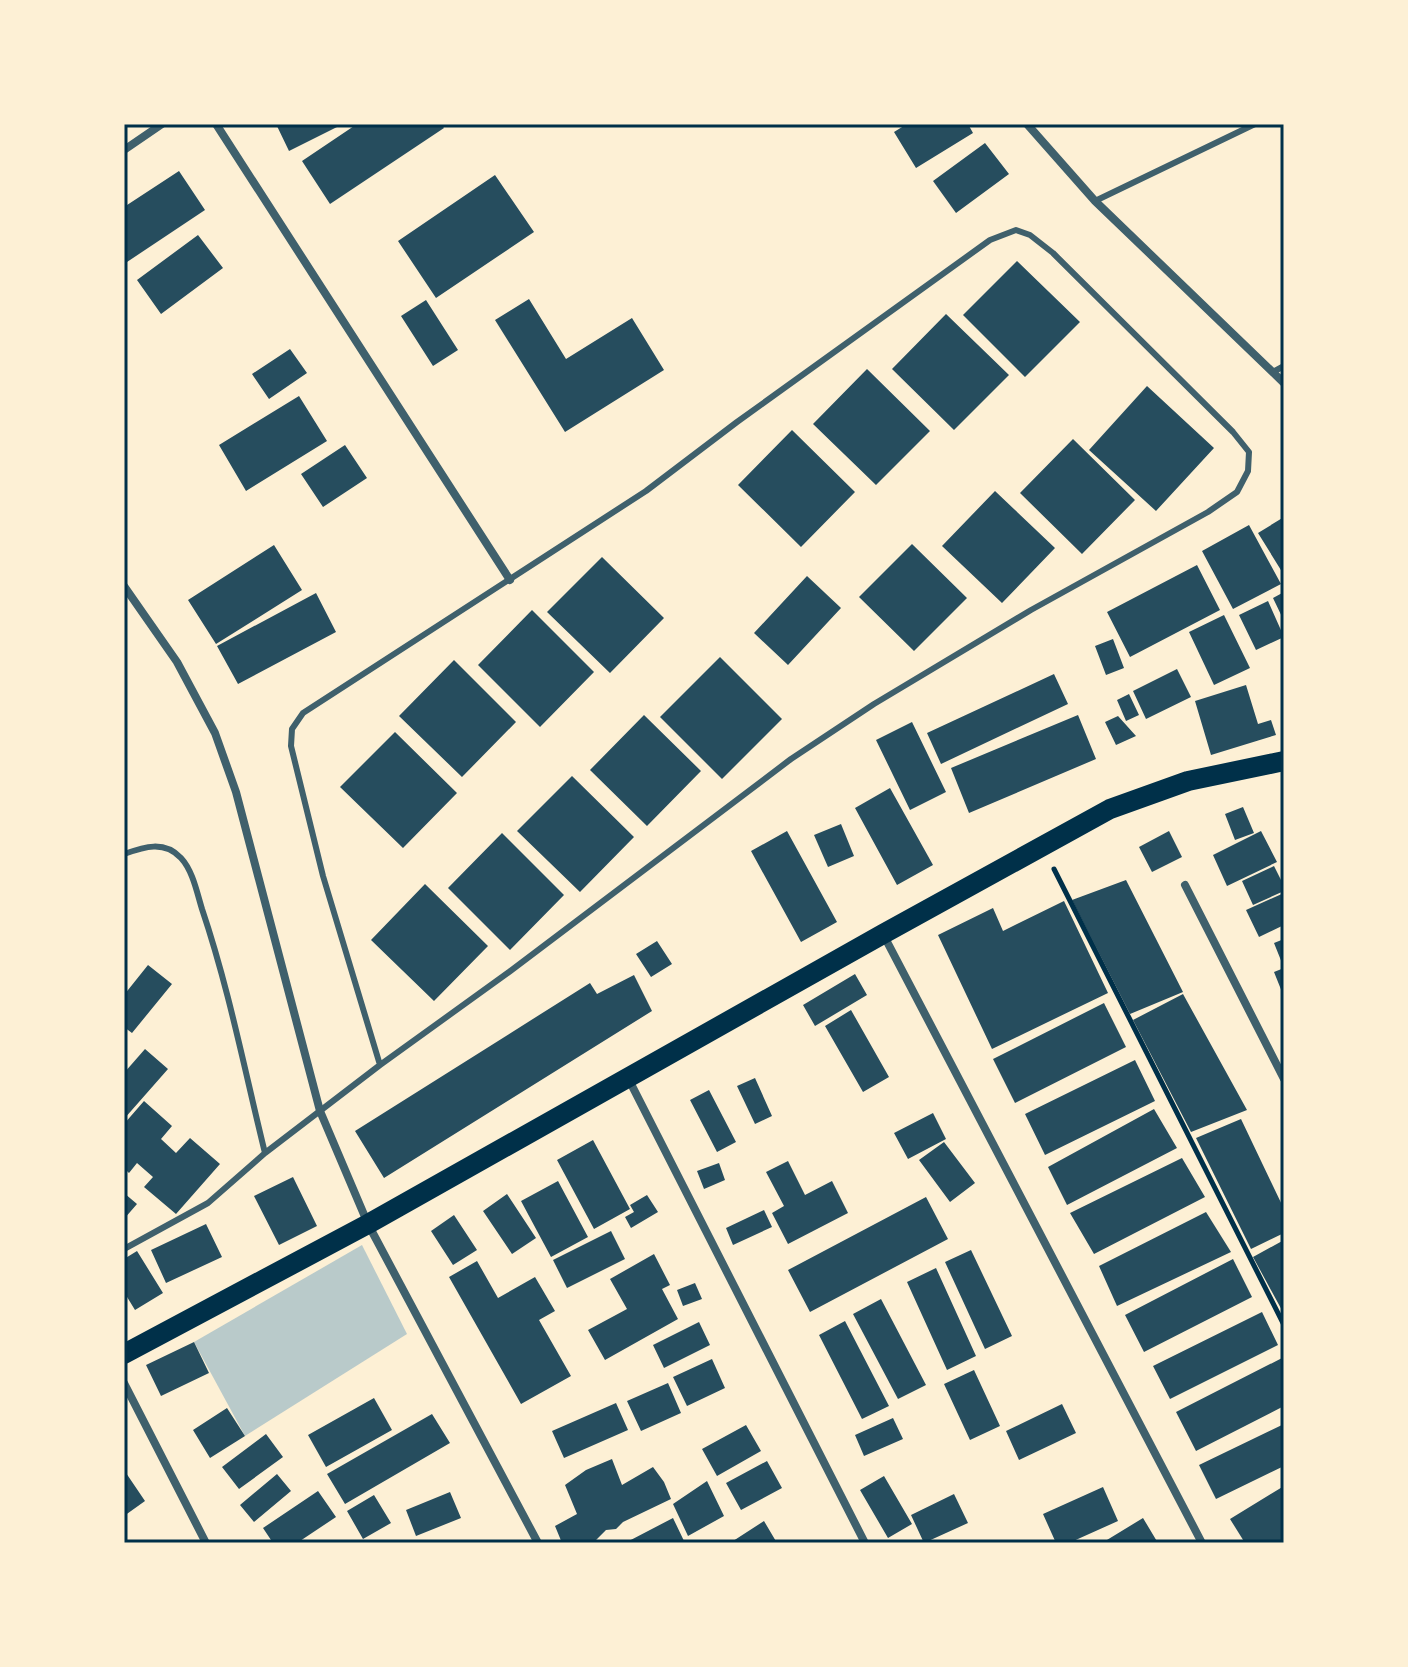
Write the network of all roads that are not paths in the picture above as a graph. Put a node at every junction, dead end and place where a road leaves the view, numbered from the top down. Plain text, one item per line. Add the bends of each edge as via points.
1 (162, 124) edge
2 (216, 124) edge
3 (1027, 124) edge
4 (1255, 124) edge
5 (124, 150) edge
6 (1095, 201) junction
7 (1284, 366) edge
8 (1273, 372) junction
9 (1284, 383) edge
10 (510, 580) junction
11 (124, 586) edge
12 (1284, 761) edge
13 (124, 854) edge
14 (1185, 885) dead end
15 (883, 934) junction
16 (380, 1065) junction
17 (628, 1078) junction
18 (1284, 1079) edge
19 (320, 1111) junction
20 (265, 1153) junction
21 (368, 1224) junction
22 (124, 1249) edge
23 (124, 1354) edge
24 (124, 1383) edge
25 (206, 1543) edge
26 (538, 1543) edge
27 (865, 1543) edge
28 (1202, 1543) edge

1 - 5 street
2 - 10 street
3 - 6 street
4 - 6 lane
6 - 8 street
7 - 8 lane
8 - 9 street
10 - 16 lane via 323,699 292,729 291,746 323,876
10 - 16 lane via 646,491 990,240 1016,230 1053,253 1249,452 1248,471 1237,492 913,680 791,759
11 - 19 street via 177,662 215,733 236,792
12 - 15 main road via 1188,781 1110,809
13 - 20 lane via 161,847 181,859 190,874 211,934
14 - 18 street
15 - 17 main road
15 - 28 street
16 - 19 lane
17 - 21 main road
17 - 27 street
19 - 20 lane
19 - 21 street
20 - 22 lane via 208,1203
21 - 23 main road
21 - 26 street
24 - 25 street

